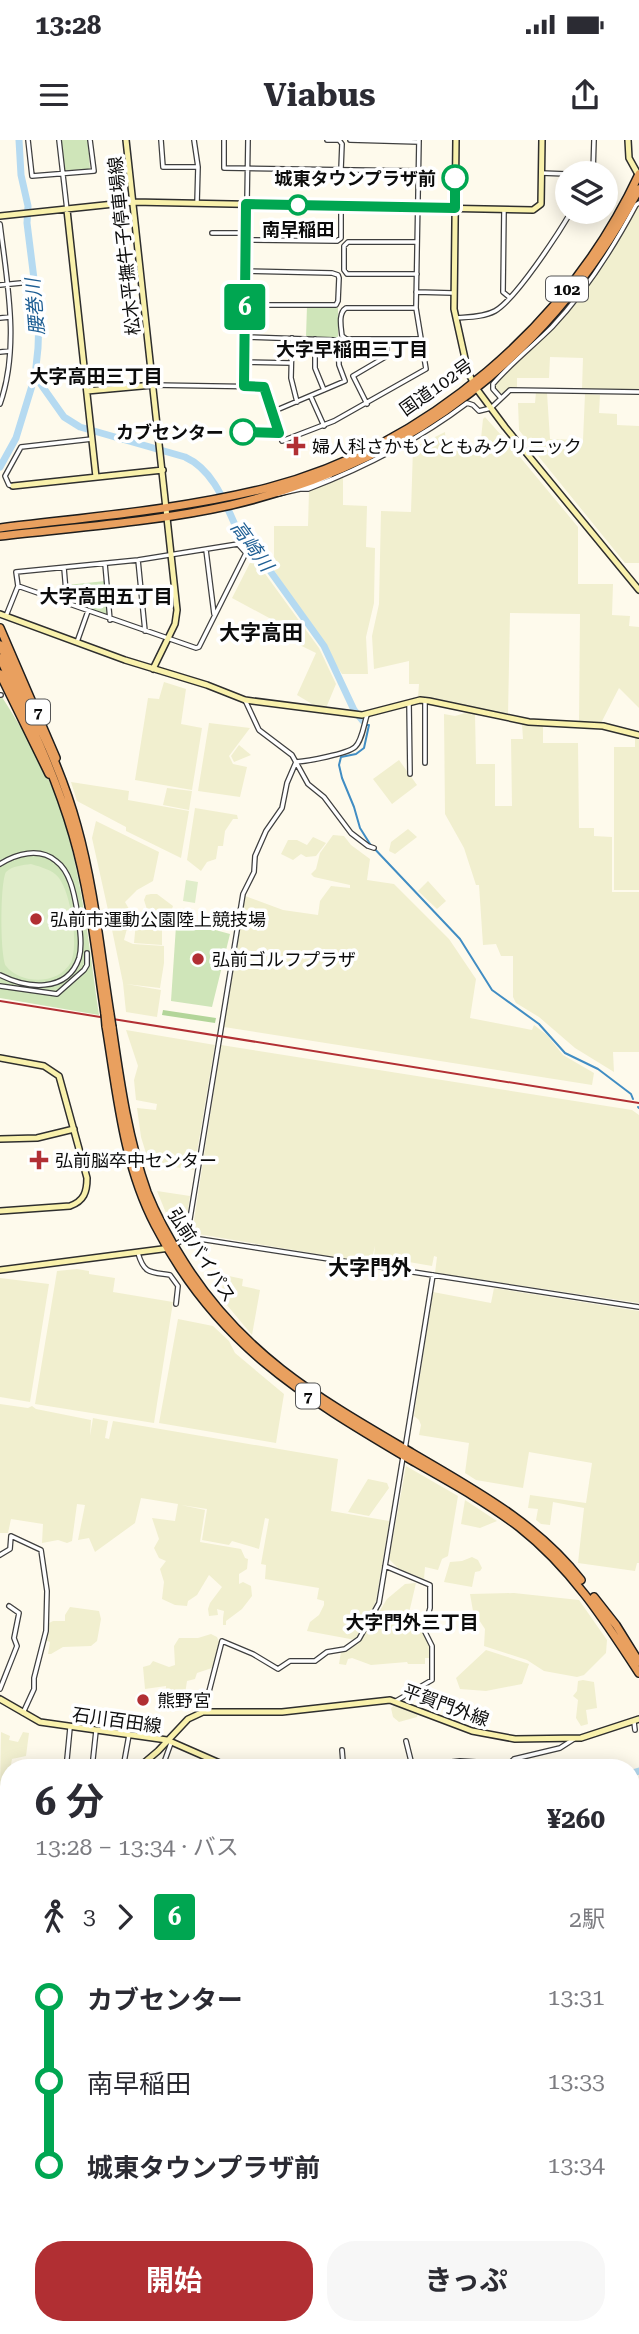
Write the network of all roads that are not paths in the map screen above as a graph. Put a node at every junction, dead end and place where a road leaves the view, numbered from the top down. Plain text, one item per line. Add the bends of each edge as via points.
1 (28, 140) edge
2 (59, 140) edge
3 (90, 140) edge
4 (126, 140) edge
5 (160, 140) edge
6 (194, 140) edge
7 (224, 140) edge
8 (248, 140) edge
9 (327, 140) edge
10 (349, 140) edge
11 (456, 140) edge
12 (542, 140) edge
13 (594, 140) edge
14 (628, 140) edge
15 (419, 141) edge
16 (593, 161) edge
17 (198, 167) junction
18 (247, 168) junction
19 (341, 169) junction
20 (419, 171) junction
21 (541, 173) junction
22 (62, 174) junction
23 (555, 174) edge
24 (639, 175) edge
25 (639, 189) edge
26 (133, 202) junction
27 (197, 203) junction
28 (639, 203) edge
29 (246, 204) junction
30 (341, 206) junction
31 (418, 207) junction
32 (455, 208) junction
33 (67, 209) junction
34 (504, 209) junction
35 (0, 216) edge
36 (0, 224) edge
37 (564, 224) edge
38 (212, 233) dead end
39 (246, 233) junction
40 (246, 240) junction
41 (417, 242) junction
42 (2, 252) edge
43 (246, 271) junction
44 (417, 274) junction
45 (21, 283) dead end
46 (6, 284) junction
47 (0, 285) edge
48 (416, 292) junction
49 (453, 293) junction
50 (509, 297) junction
51 (245, 304) junction
52 (416, 308) junction
53 (10, 317) junction
54 (0, 318) edge
55 (455, 319) junction
56 (245, 337) junction
57 (292, 338) junction
58 (315, 339) junction
59 (420, 339) junction
60 (387, 340) junction
61 (10, 351) junction
62 (0, 352) edge
63 (244, 362) junction
64 (291, 363) junction
65 (3, 384) edge
66 (153, 385) junction
67 (475, 385) junction
68 (244, 386) junction
69 (324, 390) junction
70 (87, 391) junction
71 (639, 392) edge
72 (311, 397) junction
73 (501, 398) junction
74 (298, 402) junction
75 (0, 404) edge
76 (367, 404) junction
77 (491, 408) junction
78 (272, 412) junction
79 (324, 426) junction
80 (92, 437) junction
81 (344, 468) junction
82 (163, 470) junction
83 (96, 477) junction
84 (13, 486) joint
85 (300, 489) junction
86 (269, 495) junction
87 (228, 501) junction
88 (167, 512) junction
89 (0, 528) edge
90 (0, 536) edge
91 (206, 550) junction
92 (172, 556) junction
93 (138, 560) junction
94 (104, 564) junction
95 (64, 568) junction
96 (18, 586) junction
97 (639, 590) edge
98 (67, 604) junction
99 (88, 611) junction
100 (3, 615) edge
101 (214, 616) junction
102 (110, 620) junction
103 (0, 628) edge
104 (145, 631) junction
105 (168, 638) junction
106 (77, 643) junction
107 (0, 645) edge
108 (2, 658) edge
109 (153, 669) junction
110 (1, 679) edge
111 (245, 700) junction
112 (425, 701) junction
113 (409, 703) junction
114 (361, 715) junction
115 (639, 735) edge
116 (296, 762) junction
117 (425, 763) dead end
118 (410, 774) dead end
119 (65, 799) junction
120 (374, 848) dead end
121 (0, 864) edge
122 (87, 953) dead end
123 (0, 975) edge
124 (64, 978) junction
125 (68, 985) junction
126 (0, 986) edge
127 (0, 1058) edge
128 (74, 1129) junction
129 (0, 1139) edge
130 (0, 1211) edge
131 (187, 1237) junction
132 (171, 1247) junction
133 (138, 1253) junction
134 (0, 1269) edge
135 (433, 1275) junction
136 (176, 1304) dead end
137 (639, 1307) edge
138 (404, 1452) junction
139 (0, 1555) edge
140 (385, 1566) junction
141 (9, 1606) dead end
142 (639, 1662) edge
143 (639, 1673) edge
144 (0, 1689) edge
145 (0, 1699) edge
146 (396, 1701) junction
147 (203, 1712) junction
148 (22, 1713) junction
149 (636, 1719) edge
150 (70, 1728) junction
151 (635, 1730) dead end
152 (96, 1731) junction
153 (129, 1735) junction
154 (574, 1739) junction
155 (406, 1741) dead end
156 (169, 1742) junction
157 (342, 1750) dead end
158 (67, 1759) dead end
159 (93, 1759) edge
160 (125, 1759) edge
161 (150, 1759) edge
162 (164, 1759) edge
163 (210, 1759) edge
164 (343, 1759) edge
165 (410, 1759) edge
166 (514, 1759) edge

1 - 22 street via 32,176
2 - 22 street
3 - 22 street via 94,171
4 - 26 street, 松木平撫牛子停車場線
5 - 17 street via 163,167
6 - 17 street
7 - 18 street via 224,168
8 - 18 street
9 - 19 street via 342,144
10 - 15 street
11 - 32 street
12 - 21 street
13 - 16 street
14 - 24 street via 629,158
15 - 20 street
17 - 27 street
18 - 19 street
18 - 29 street
19 - 20 street
20 - 31 street
21 - 23 street
21 - 34 street via 538,208
22 - 33 street
24 - 67 highway, 国道102号 / 102 via 612,226 558,300
25 - 67 highway, 国道102号 / 102 via 565,302 529,342
26 - 27 street
26 - 33 street
26 - 66 street, 松木平撫牛子停車場線
27 - 29 street
28 - 73 street via 585,287 554,325 494,381 492,386
29 - 30 street
29 - 39 street
30 - 31 street
30 - 40 street via 341,238 337,241
31 - 32 street
31 - 41 street
32 - 34 street
32 - 49 street
33 - 35 street
33 - 70 street
34 - 50 street via 503,292
36 - 42 street
37 - 50 street
38 - 39 street
39 - 40 street
40 - 43 street
41 - 44 street
41 - 44 street via 348,242 343,254 347,274
42 - 46 street
43 - 51 street
43 - 51 street via 336,273 339,278 338,301 333,305
44 - 48 street
45 - 46 street
46 - 47 street
46 - 53 street
48 - 49 street
48 - 52 street
49 - 55 street
50 - 55 street via 490,313
51 - 56 street
52 - 59 street
52 - 60 street via 342,310 343,338
53 - 54 street
53 - 61 street
55 - 67 street
56 - 57 street
56 - 63 street
57 - 58 street
57 - 64 street
58 - 69 street via 315,368
58 - 69 street via 338,342 345,381
59 - 60 street
59 - 76 street via 426,369
60 - 76 street via 387,356 353,376
61 - 62 street
61 - 65 street
63 - 64 street
63 - 68 street
64 - 74 street
65 - 75 street
66 - 68 street
66 - 70 street
66 - 82 street, 松木平撫牛子停車場線
67 - 77 street
67 - 81 highway, 国道102号 / 102 via 468,396 414,433
67 - 87 highway, 国道102号 / 102 via 350,457
68 - 78 street via 264,387
69 - 72 street
70 - 80 street
71 - 73 street via 516,389
72 - 74 street
72 - 79 street
73 - 77 street
74 - 78 street
76 - 79 street
77 - 85 street via 479,411 467,403 380,458
77 - 97 street
78 - 79 street via 282,441
80 - 83 street
80 - 84 street via 21,447 5,476
81 - 85 street
81 - 86 highway, 国道102号 / 102
82 - 83 street
82 - 88 street, 松木平撫牛子停車場線
83 - 84 street
85 - 86 street
86 - 87 highway, 国道102号 / 102
87 - 88 highway, 国道102号 / 102 via 216,499
87 - 88 highway, 国道102号 / 102 via 220,507
88 - 89 highway, 国道102号 / 102
88 - 90 highway, 国道102号 / 102
88 - 92 street, 松木平撫牛子停車場線
91 - 92 street
91 - 101 street
91 - 101 street via 238,544 246,553
92 - 93 street
92 - 105 street, 松木平撫牛子停車場線 via 177,610
93 - 94 street
93 - 104 street
94 - 95 street
94 - 102 street
95 - 96 street via 16,572
95 - 98 street
96 - 98 street
96 - 100 street
98 - 99 street
99 - 102 street
99 - 106 street
100 - 106 street
101 - 105 street via 199,647
102 - 104 street
103 - 119 highway, 7 via 53,749
104 - 105 street
105 - 109 street, 松木平撫牛子停車場線
106 - 109 street
107 - 108 highway, 弘前バイパス / 7
108 - 119 highway, 弘前バイパス / 7
109 - 111 street
110 - 119 highway, 7
111 - 114 street
111 - 116 street via 259,730
112 - 113 street
112 - 115 street via 528,722 603,726
112 - 117 street
113 - 114 street
113 - 118 street
114 - 116 street via 355,748
116 - 120 street via 308,784 351,833
116 - 131 street via 282,808 266,831 243,894
119 - 132 highway, 弘前バイパス / 7, bridge via 77,826 94,904 107,1014 130,1132
121 - 124 street via 13,856 38,854 56,861 68,877 80,943 77,962
122 - 125 street via 88,965
123 - 124 street via 35,987
124 - 125 street
125 - 126 street via 52,994
127 - 128 street via 52,1070 62,1083
128 - 129 street via 37,1138
128 - 130 street via 87,1178 80,1201 38,1210
131 - 132 street
131 - 135 street
132 - 133 street
132 - 138 highway, 弘前バイパス / 7 via 201,1300 263,1363 322,1406
133 - 134 street
133 - 136 street via 148,1272 170,1275 178,1286
135 - 137 street
135 - 138 street
138 - 140 street
138 - 142 highway, 弘前バイパス / 7 via 484,1496 540,1537 574,1571
138 - 143 highway, 弘前バイパス / 7 via 499,1512 550,1555 592,1602
139 - 148 street via 10,1549 11,1536 41,1550 47,1591 46,1631 34,1689
140 - 146 street via 430,1585 424,1630 432,1646 432,1680
140 - 147 street via 379,1603 359,1639 345,1648 314,1661 290,1661 278,1669 222,1641
141 - 144 street via 19,1613 17,1646
145 - 148 street, 石川百田線
146 - 147 street, 平賀門外線 via 282,1712
146 - 154 street, 平賀門外線 via 493,1736
147 - 156 street via 192,1715
148 - 150 street, 石川百田線
149 - 151 street
149 - 154 street, 平賀門外線
150 - 152 street, 石川百田線
150 - 158 street
152 - 153 street, 石川百田線
152 - 159 street
153 - 156 street, 石川百田線
153 - 160 street
154 - 166 street via 560,1748
155 - 165 street
156 - 161 street
156 - 162 street
156 - 163 street, 石川百田線
157 - 164 street

